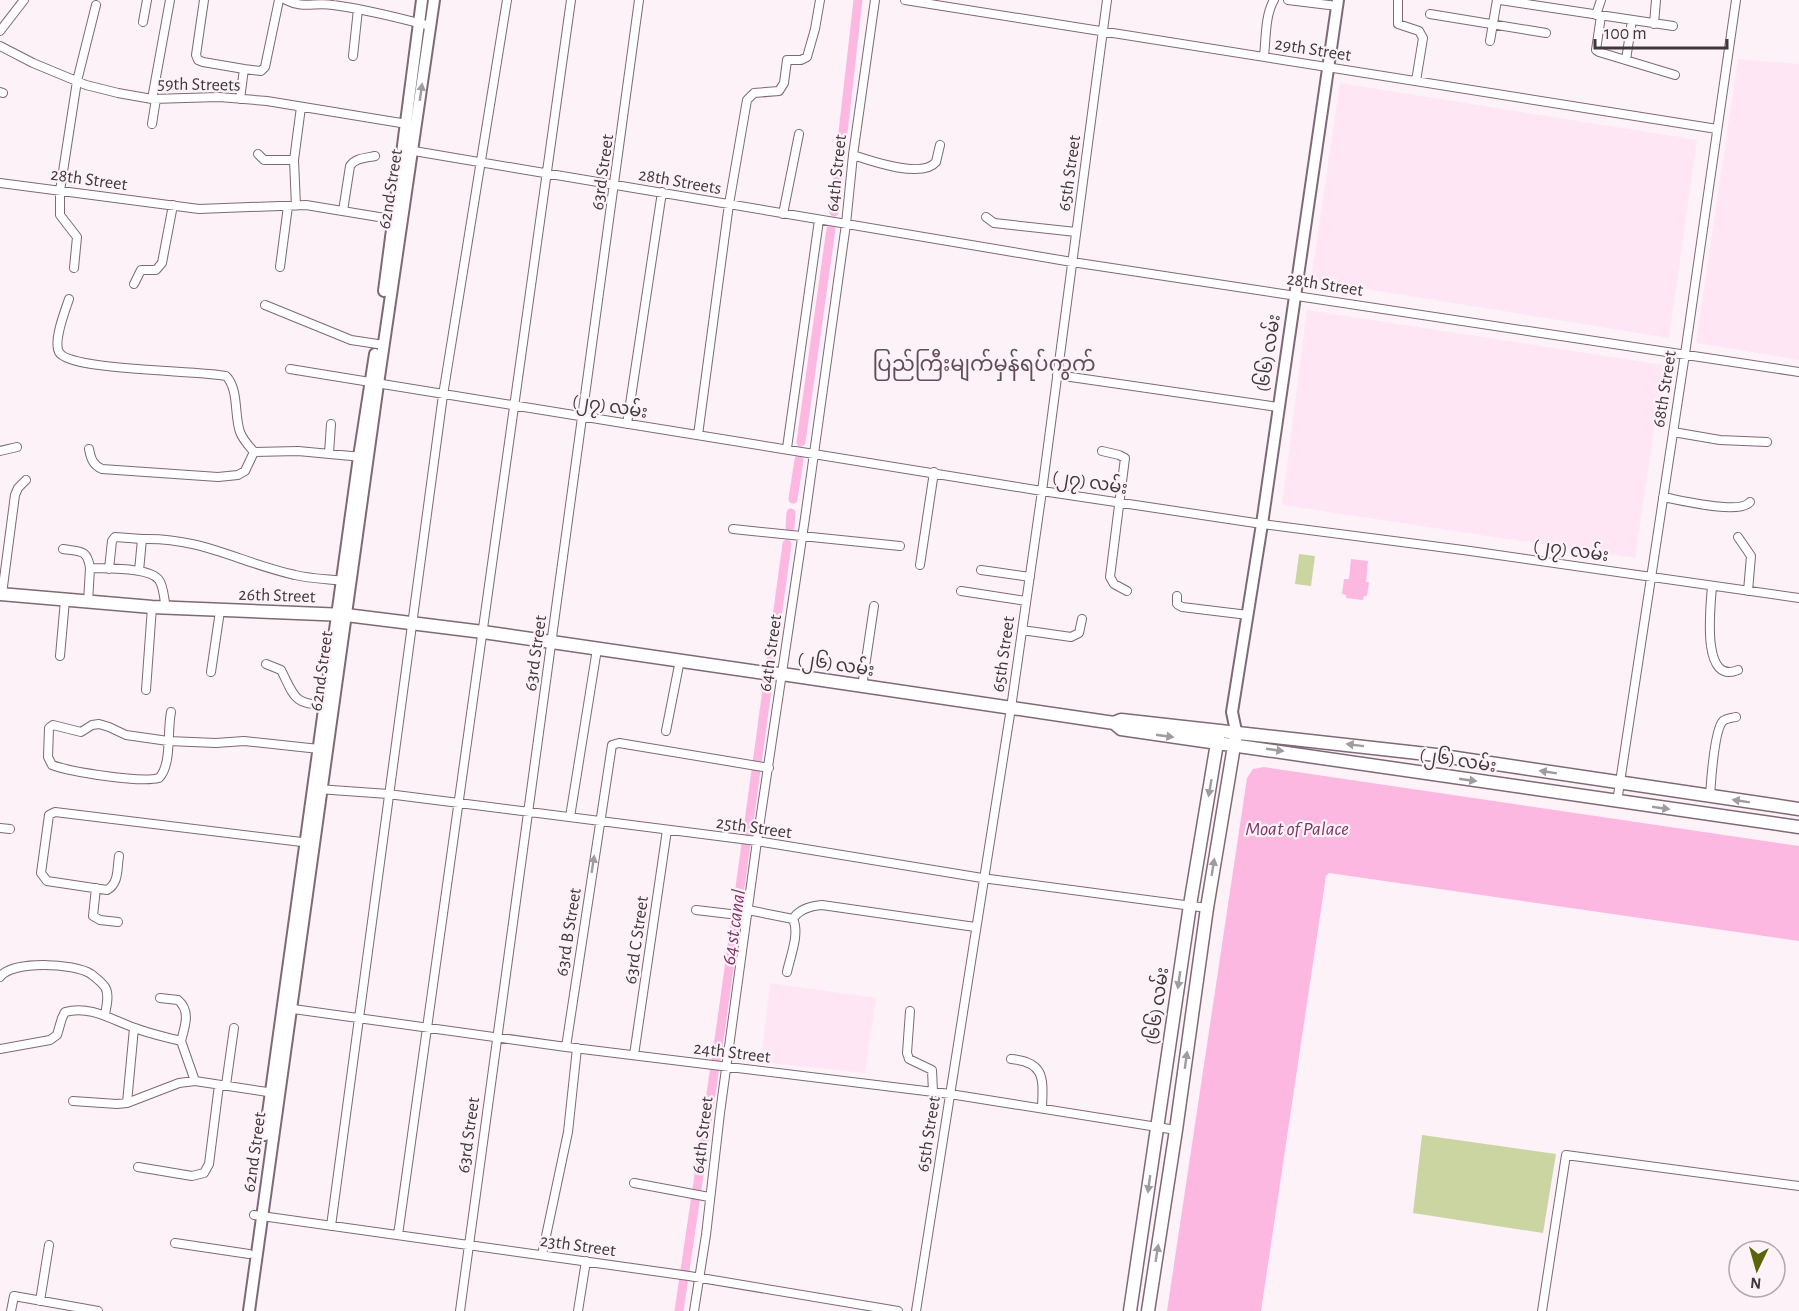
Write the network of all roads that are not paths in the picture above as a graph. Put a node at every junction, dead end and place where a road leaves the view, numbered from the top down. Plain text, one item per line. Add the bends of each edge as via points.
1 (24, 0) edge
2 (147, 0) edge
3 (170, 0) edge
4 (204, 0) edge
5 (279, 0) edge
6 (286, 0) edge
7 (422, 0) edge
8 (434, 0) edge
9 (507, 0) edge
10 (571, 0) edge
11 (639, 0) edge
12 (820, 0) edge
13 (875, 0) edge
14 (905, 0) edge
15 (1107, 0) edge
16 (1274, 0) edge
17 (1288, 0) edge
18 (1398, 0) edge
19 (1499, 0) edge
20 (1601, 0) edge
21 (1656, 0) edge
22 (1736, 0) edge
23 (304, 3) edge
24 (1338, 3) edge
25 (96, 6) dead end
26 (358, 9) junction
27 (1430, 14) dead end
28 (1599, 16) junction
29 (1632, 20) junction
30 (143, 22) dead end
31 (419, 23) junction
32 (1654, 24) junction
33 (1493, 25) junction
34 (430, 26) junction
35 (1672, 26) dead end
36 (1103, 30) junction
37 (0, 31) edge
38 (1546, 33) dead end
39 (1490, 41) dead end
40 (0, 46) edge
41 (352, 56) dead end
42 (1264, 56) junction
43 (1626, 60) junction
44 (1328, 67) junction
45 (244, 69) junction
46 (1675, 75) dead end
47 (77, 81) junction
48 (1416, 81) junction
49 (154, 99) junction
50 (240, 99) junction
51 (301, 107) junction
52 (152, 124) dead end
53 (407, 124) junction
54 (1717, 129) junction
55 (799, 134) dead end
56 (940, 145) dead end
57 (408, 149) junction
58 (258, 154) dead end
59 (853, 155) junction
60 (375, 156) dead end
61 (294, 160) junction
62 (479, 162) junction
63 (547, 173) junction
64 (0, 183) edge
65 (615, 185) junction
66 (60, 191) junction
67 (662, 192) junction
68 (729, 204) junction
69 (173, 206) junction
70 (292, 206) junction
71 (343, 211) junction
72 (783, 214) junction
73 (986, 217) dead end
74 (397, 220) junction
75 (819, 220) junction
76 (846, 224) junction
77 (1076, 232) junction
78 (1072, 262) junction
79 (280, 267) dead end
80 (74, 268) dead end
81 (134, 284) dead end
82 (1295, 294) junction
83 (69, 299) dead end
84 (265, 305) dead end
85 (380, 345) junction
86 (1685, 354) junction
87 (290, 369) dead end
88 (1799, 372) edge
89 (1057, 375) junction
90 (374, 383) junction
91 (443, 395) junction
92 (514, 406) junction
93 (1278, 407) junction
94 (584, 417) junction
95 (331, 424) dead end
96 (627, 424) junction
97 (1673, 432) junction
98 (698, 435) junction
99 (1767, 442) dead end
100 (17, 447) dead end
101 (787, 448) junction
102 (89, 449) dead end
103 (0, 451) edge
104 (806, 451) junction
105 (1102, 451) dead end
106 (254, 452) junction
107 (328, 453) junction
108 (364, 457) junction
109 (934, 472) junction
110 (26, 480) dead end
111 (1042, 490) junction
112 (1663, 497) junction
113 (1119, 502) junction
114 (1750, 502) dead end
115 (1262, 524) junction
116 (733, 529) dead end
117 (802, 537) junction
118 (1738, 537) dead end
119 (142, 539) junction
120 (900, 546) dead end
121 (63, 549) dead end
122 (920, 565) dead end
123 (90, 568) junction
124 (109, 569) junction
125 (981, 570) dead end
126 (139, 571) junction
127 (1030, 577) junction
128 (1651, 577) junction
129 (346, 581) junction
130 (1712, 586) junction
131 (960, 591) dead end
132 (1127, 591) dead end
133 (1748, 591) junction
134 (1, 594) edge
135 (1177, 596) dead end
136 (1799, 598) edge
137 (65, 600) junction
138 (1026, 601) junction
139 (88, 602) junction
140 (874, 606) dead end
141 (152, 607) junction
142 (166, 608) junction
143 (220, 611) junction
144 (342, 615) junction
145 (1248, 615) junction
146 (1082, 618) dead end
147 (412, 624) junction
148 (1022, 630) junction
149 (483, 632) junction
150 (551, 642) junction
151 (597, 649) junction
152 (60, 656) dead end
153 (680, 660) junction
154 (266, 664) dead end
155 (1738, 670) dead end
156 (212, 672) dead end
157 (773, 674) junction
158 (862, 687) junction
159 (146, 690) dead end
160 (325, 705) junction
161 (1011, 708) junction
162 (171, 712) dead end
163 (1232, 712) junction
164 (1736, 717) dead end
165 (1114, 723) junction
166 (1219, 730) junction
167 (666, 731) dead end
168 (1236, 731) junction
169 (168, 741) junction
170 (1217, 743) junction
171 (1234, 745) junction
172 (319, 749) junction
173 (760, 767) junction
174 (1620, 783) junction
175 (317, 789) junction
176 (388, 794) junction
177 (1710, 796) junction
178 (1617, 802) junction
179 (459, 804) junction
180 (1799, 809) edge
181 (528, 810) junction
182 (570, 817) junction
183 (600, 822) junction
184 (1799, 827) edge
185 (0, 828) edge
186 (10, 829) dead end
187 (667, 830) junction
188 (750, 840) junction
189 (310, 843) junction
190 (118, 856) dead end
191 (982, 878) junction
192 (96, 888) junction
193 (1190, 905) junction
194 (1207, 908) junction
195 (696, 910) dead end
196 (742, 914) junction
197 (793, 919) junction
198 (118, 922) dead end
199 (975, 927) junction
200 (786, 972) dead end
201 (0, 977) edge
202 (160, 998) dead end
203 (106, 1009) junction
204 (287, 1009) junction
205 (910, 1011) dead end
206 (358, 1017) junction
207 (428, 1027) junction
208 (134, 1028) junction
209 (234, 1028) dead end
210 (496, 1037) junction
211 (181, 1041) junction
212 (566, 1047) junction
213 (577, 1048) junction
214 (0, 1049) edge
215 (634, 1055) junction
216 (1011, 1059) dead end
217 (720, 1066) junction
218 (195, 1081) junction
219 (222, 1085) junction
220 (933, 1092) junction
221 (275, 1093) junction
222 (950, 1094) junction
223 (73, 1101) dead end
224 (127, 1103) junction
225 (1042, 1108) junction
226 (1157, 1126) junction
227 (1176, 1130) junction
228 (138, 1167) dead end
229 (634, 1183) dead end
230 (1799, 1186) edge
231 (710, 1197) junction
232 (258, 1216) junction
233 (331, 1226) junction
234 (398, 1235) junction
235 (175, 1243) dead end
236 (49, 1245) dead end
237 (468, 1245) junction
238 (249, 1254) junction
239 (542, 1256) junction
240 (586, 1262) junction
241 (699, 1278) junction
242 (40, 1301) junction
243 (86, 1310) edge
244 (11, 1311) edge
245 (98, 1311) edge
246 (242, 1311) edge
247 (249, 1311) edge
248 (460, 1311) edge
249 (578, 1311) edge
250 (694, 1311) edge
251 (898, 1311) edge
252 (916, 1311) edge
253 (1130, 1311) edge
254 (1148, 1311) edge
255 (1542, 1311) edge

1 - 37 street
2 - 30 street
3 - 49 street
4 - 45 street via 198,60
5 - 45 street via 265,67 261,71
6 - 23 street
7 - 31 main road, 62nd Street
8 - 34 main road, 62nd Street
9 - 62 street
10 - 63 street
11 - 65 street, 63rd Street
12 - 68 street via 807,57 787,60 778,92 754,93 747,100
13 - 59 street, 64th Street
14 - 36 street, 29th Street
15 - 36 street, 65th Street
16 - 42 street
17 - 24 street
18 - 48 street via 1398,24 1419,32 1423,38
19 - 28 street
19 - 33 street
20 - 28 street
21 - 32 street
22 - 54 street, 68th Street
23 - 26 street
24 - 44 main road, (၆၆) လမ်း
25 - 47 street
26 - 31 street
26 - 41 street
27 - 33 street
28 - 29 street
28 - 43 street via 1596,50
29 - 32 street
29 - 43 street
31 - 34 street
31 - 53 main road, 62nd Street
32 - 35 street
33 - 38 street
33 - 39 street
57 -> 34 main road, 62nd Street
36 - 42 street, 29th Street
36 - 77 street, 65th Street
40 - 47 street, 59th Streets
42 - 44 street, 29th Street
43 - 46 street
44 - 48 street, 29th Street
44 - 82 main road, (၆၆) လမ်း
45 - 50 street
47 - 49 street, 59th Streets
47 - 66 street
48 - 54 street, 29th Street
49 - 50 street, 59th Streets
49 - 52 street
50 - 51 street, 59th Streets
51 - 53 street, 59th Streets
51 - 61 street
53 - 57 main road, 62nd Street
54 - 86 street, 68th Street
55 - 72 street
56 - 59 street via 936,162 927,168 891,166
57 - 62 street, 28th Streets
57 - 74 main road, 62nd Street
58 - 61 street via 263,160
59 - 76 street, 64th Street
60 - 71 street via 359,159 350,166
61 - 70 street
62 - 63 street, 28th Streets
62 - 91 street
63 - 65 street, 28th Streets
63 - 92 street
64 - 66 street, 28th Street
65 - 67 street, 28th Streets
65 - 94 street, 63rd Street
66 - 69 street, 28th Street
66 - 80 street via 60,215 77,237
67 - 68 street, 28th Streets
67 - 96 street
68 - 72 street, 28th Streets
68 - 98 street
69 - 70 street, 28th Street via 211,210
69 - 81 street via 162,263 156,270 141,270
70 - 71 street, 28th Street
70 - 79 street
71 - 74 street, 28th Street
72 - 75 street, 28th Streets
73 - 77 street via 1003,224
74 - 85 main road, 62nd Street
75 - 76 street, 28th Streets
75 - 101 street
76 - 78 street, 28th Street
76 - 104 street, 64th Street
77 - 78 street, 65th Street
78 - 82 street, 28th Street
78 - 89 street, 65th Street
82 - 86 street, 28th Street
82 - 93 main road, (၆၆) လမ်း
83 - 106 street via 58,340 63,357 93,365 226,376 233,389 240,432
84 - 85 street via 351,340
85 - 90 main road, 62nd Street
86 - 88 street, 28th Street
86 - 97 street, 68th Street
87 - 90 street, (၂၇) လမ်း
89 - 93 street
89 - 111 street, 65th Street
90 - 91 street, (၂၇) လမ်း
90 - 108 main road, 62nd Street
91 - 92 street, (၂၇) လမ်း
91 - 147 street
92 - 94 street, (၂၇) လမ်း
92 - 149 street
93 - 115 main road, (၆၆) လမ်း
94 - 96 street, (၂၇) လမ်း
94 - 150 street, 63rd Street
95 - 107 street
96 - 98 street, (၂၇) လမ်း
97 - 99 street
97 - 112 street, 68th Street
98 - 101 street, (၂၇) လမ်း
100 - 103 street
101 - 104 street, (၂၇) လမ်း
102 - 106 street via 96,467 102,469 218,477 245,471
104 - 109 street, (၂၇) လမ်း
104 - 117 street, 64th Street
105 - 113 street via 1125,458
106 - 107 street
107 - 108 street
108 - 129 main road, 62nd Street
109 - 111 street, (၂၇) လမ်း
109 - 122 street
110 - 134 street via 15,495
111 - 113 street, (၂၇) လမ်း
111 - 127 street, 65th Street
112 - 114 street via 1727,507 1744,507
112 - 128 street, 68th Street
113 - 115 street, (၂၇) လမ်း
113 - 132 street via 1110,578
115 - 128 street, (၂၇) လမ်း
115 - 145 main road, (၆၆) လမ်း
116 - 117 street
117 - 120 street
117 - 157 street, 64th Street
118 - 133 street via 1751,556
119 - 124 street via 115,537
119 - 126 street
119 - 129 street via 207,546 297,576
121 - 123 street via 84,552
123 - 124 street
123 - 139 street
124 - 126 street
125 - 127 street
126 - 142 street via 151,573 160,581
127 - 138 street, 65th Street
128 - 130 street, (၂၇) လမ်း
128 - 174 street, 68th Street
129 - 144 main road, 62nd Street
130 - 133 street, (၂၇) လမ်း
130 - 155 street via 1709,617 1713,658 1725,671
131 - 138 street
133 - 136 street, (၂၇) လမ်း
134 - 137 main road, 26th Street
135 - 145 street via 1177,604 1182,607
137 - 139 main road, 26th Street
137 - 152 street
138 - 148 street, 65th Street
139 - 141 main road, 26th Street
140 - 158 street
141 - 142 main road, 26th Street
141 - 159 street
142 - 143 main road, 26th Street
143 - 144 main road, 26th Street
143 - 156 street
144 - 147 main road, 26th Street
144 - 160 main road, 62nd Street
144 - 175 main road, 62nd Street
145 - 163 main road, (၆၆) လမ်း
146 - 148 street via 1079,633 1071,637
147 - 149 main road, 26th Street
147 - 176 street
148 - 161 street, 65th Street
149 - 150 main road, 26th Street
149 - 179 street
150 - 151 main road, (၂၆) လမ်း
150 - 181 street, 63rd Street
151 - 153 main road, (၂၆) လမ်း
151 - 182 street
153 - 157 main road, (၂၆) လမ်း
153 - 167 street
154 - 160 street via 281,670 301,702
157 - 158 main road, (၂၆) လမ်း
157 - 173 street, 64th Street
158 - 161 main road, (၂၆) လမ်း
160 - 172 main road, 62nd Street
161 - 165 main road, (၂၆) လမ်း
161 - 191 street, 65th Street
162 - 169 street
163 - 166 main road, (၆၆) လမ်း
163 - 168 main road, (၆၆) လမ်း
164 - 177 street via 1720,726
165 - 166 main road, (၂၆) လမ်း via 1122,720
165 -> 170 main road, (၂၆) လမ်း via 1120,729
166 - 168 main road, (၂၆) လမ်း
166 - 170 main road, (၆၆) လမ်း
168 - 171 main road, (၆၆) လမ်း
174 -> 168 main road, (၂၆) လမ်း
169 - 169 street via 165,769 154,779 65,770 52,765 48,757 49,728 53,725 81,732 99,724 126,735
169 - 172 street via 243,741
170 - 171 main road, (၂၆) လမ်း
170 -> 193 main road, (၆၆) လမ်း
171 -> 178 main road, (၂၆) လမ်း
194 -> 171 main road, (၆၆) လမ်း
172 - 175 main road, 62nd Street
173 - 183 street, 63rd B Street via 614,744
173 - 188 street, 64th Street
174 - 177 main road, (၂၆) လမ်း
174 - 178 street, 68th Street
175 - 176 street, 25th Street
175 - 189 main road, 62nd Street
176 - 179 street, 25th Street
176 - 206 street
180 -> 177 main road, (၂၆) လမ်း
178 -> 184 main road, (၂၆) လမ်း
179 - 181 street, 25th Street
179 - 207 street
181 - 182 street, 25th Street
181 - 210 street, 63rd Street
182 - 183 street, 25th Street
183 - 187 street, 25th Street
212 -> 183 street, 63rd B Street
185 - 186 street
187 - 188 street, 25th Street
187 - 215 street, 63rd C Street
188 - 191 street, 25th Street
188 - 196 street, 64th Street
189 - 192 street via 56,812 50,815 43,877 50,882
189 - 204 main road, 62nd Street
190 - 192 street via 114,886 107,890
191 - 193 street, 25th Street
191 - 199 street, 65th Street
192 - 198 street via 93,916
193 - 194 street, 25th Street
193 -> 226 main road, (၆၆) လမ်း
227 -> 194 main road, (၆၆) လမ်း
195 - 196 street
196 - 197 street
196 - 217 street, 64th Street
197 - 199 street via 798,912 822,905
197 - 200 street via 796,927
199 - 222 street, 65th Street
201 - 203 street via 19,967 79,969 105,988
202 - 211 street via 178,1000 183,1005 187,1017
203 - 208 street
203 - 214 street via 65,1012 54,1038
204 - 206 street, 24th Street
204 - 221 main road, 62nd Street
205 - 220 street via 907,1053 909,1059 932,1070
206 - 207 street, 24th Street
206 - 233 street
207 - 210 street, 24th Street
207 - 234 street
208 - 211 street
208 - 224 street
209 - 219 street
210 - 212 street, 24th Street
210 - 237 street, 63rd Street
211 - 218 street
212 - 213 street, 24th Street
213 - 215 street, 24th Street
213 - 239 street via 568,1132
215 - 217 street, 24th Street
216 - 225 street via 1038,1068 1043,1085
217 - 220 street, 24th Street
217 - 231 street, 64th Street
218 - 219 street
218 - 224 street via 179,1083
219 - 221 street
219 - 228 street via 209,1164 204,1173 192,1176
220 - 222 street, 24th Street
221 - 232 main road, 62nd Street
222 - 225 street, 24th Street
222 - 252 street, 65th Street
223 - 224 street
225 - 226 street, 24th Street
226 - 227 street, 24th Street
226 -> 253 main road, (၆၆) လမ်း
254 -> 227 main road, (၆၆) လမ်း
229 - 231 street
230 - 255 street via 1566,1155
231 - 241 street, 64th Street
232 - 233 street, 23th Street
232 - 238 main road, 62nd Street
232 - 247 main road, 62nd Street
233 - 234 street, 23th Street
234 - 237 street, 23th Street
235 - 238 street
236 - 242 street
237 - 239 street, 23th Street
237 - 248 street, 63rd Street
238 - 246 main road, 62nd Street
239 - 240 street, 23th Street
240 - 241 street, 23th Street
240 - 249 street
241 - 250 street, 64th Street
241 - 251 street, 23th Street
242 - 243 street
242 - 244 street via 14,1296
243 - 245 street

